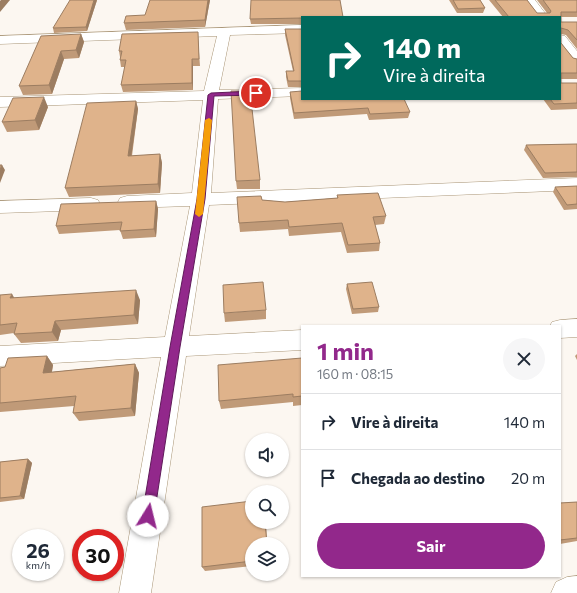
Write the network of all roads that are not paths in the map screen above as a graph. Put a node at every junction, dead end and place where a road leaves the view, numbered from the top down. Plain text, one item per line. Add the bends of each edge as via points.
1 (529, 0) edge
2 (541, 16) edge
3 (301, 28) edge
4 (224, 31) junction
5 (0, 40) edge
6 (561, 40) edge
7 (577, 60) edge
8 (301, 92) edge
9 (211, 95) junction
10 (0, 102) edge
11 (577, 184) edge
12 (201, 199) junction
13 (0, 207) edge
14 (577, 328) edge
15 (561, 329) edge
16 (301, 340) edge
17 (175, 347) junction
18 (0, 356) edge
19 (577, 592) edge
20 (135, 593) edge
21 (567, 593) edge

1 - 2 street
3 - 4 street
4 - 5 street
4 - 9 street
6 - 7 street
8 - 9 street
9 - 10 street
9 - 12 street
11 - 12 street
12 - 13 street
12 - 17 street
14 - 15 street
16 - 17 street
17 - 18 street
17 - 20 street
19 - 21 street

